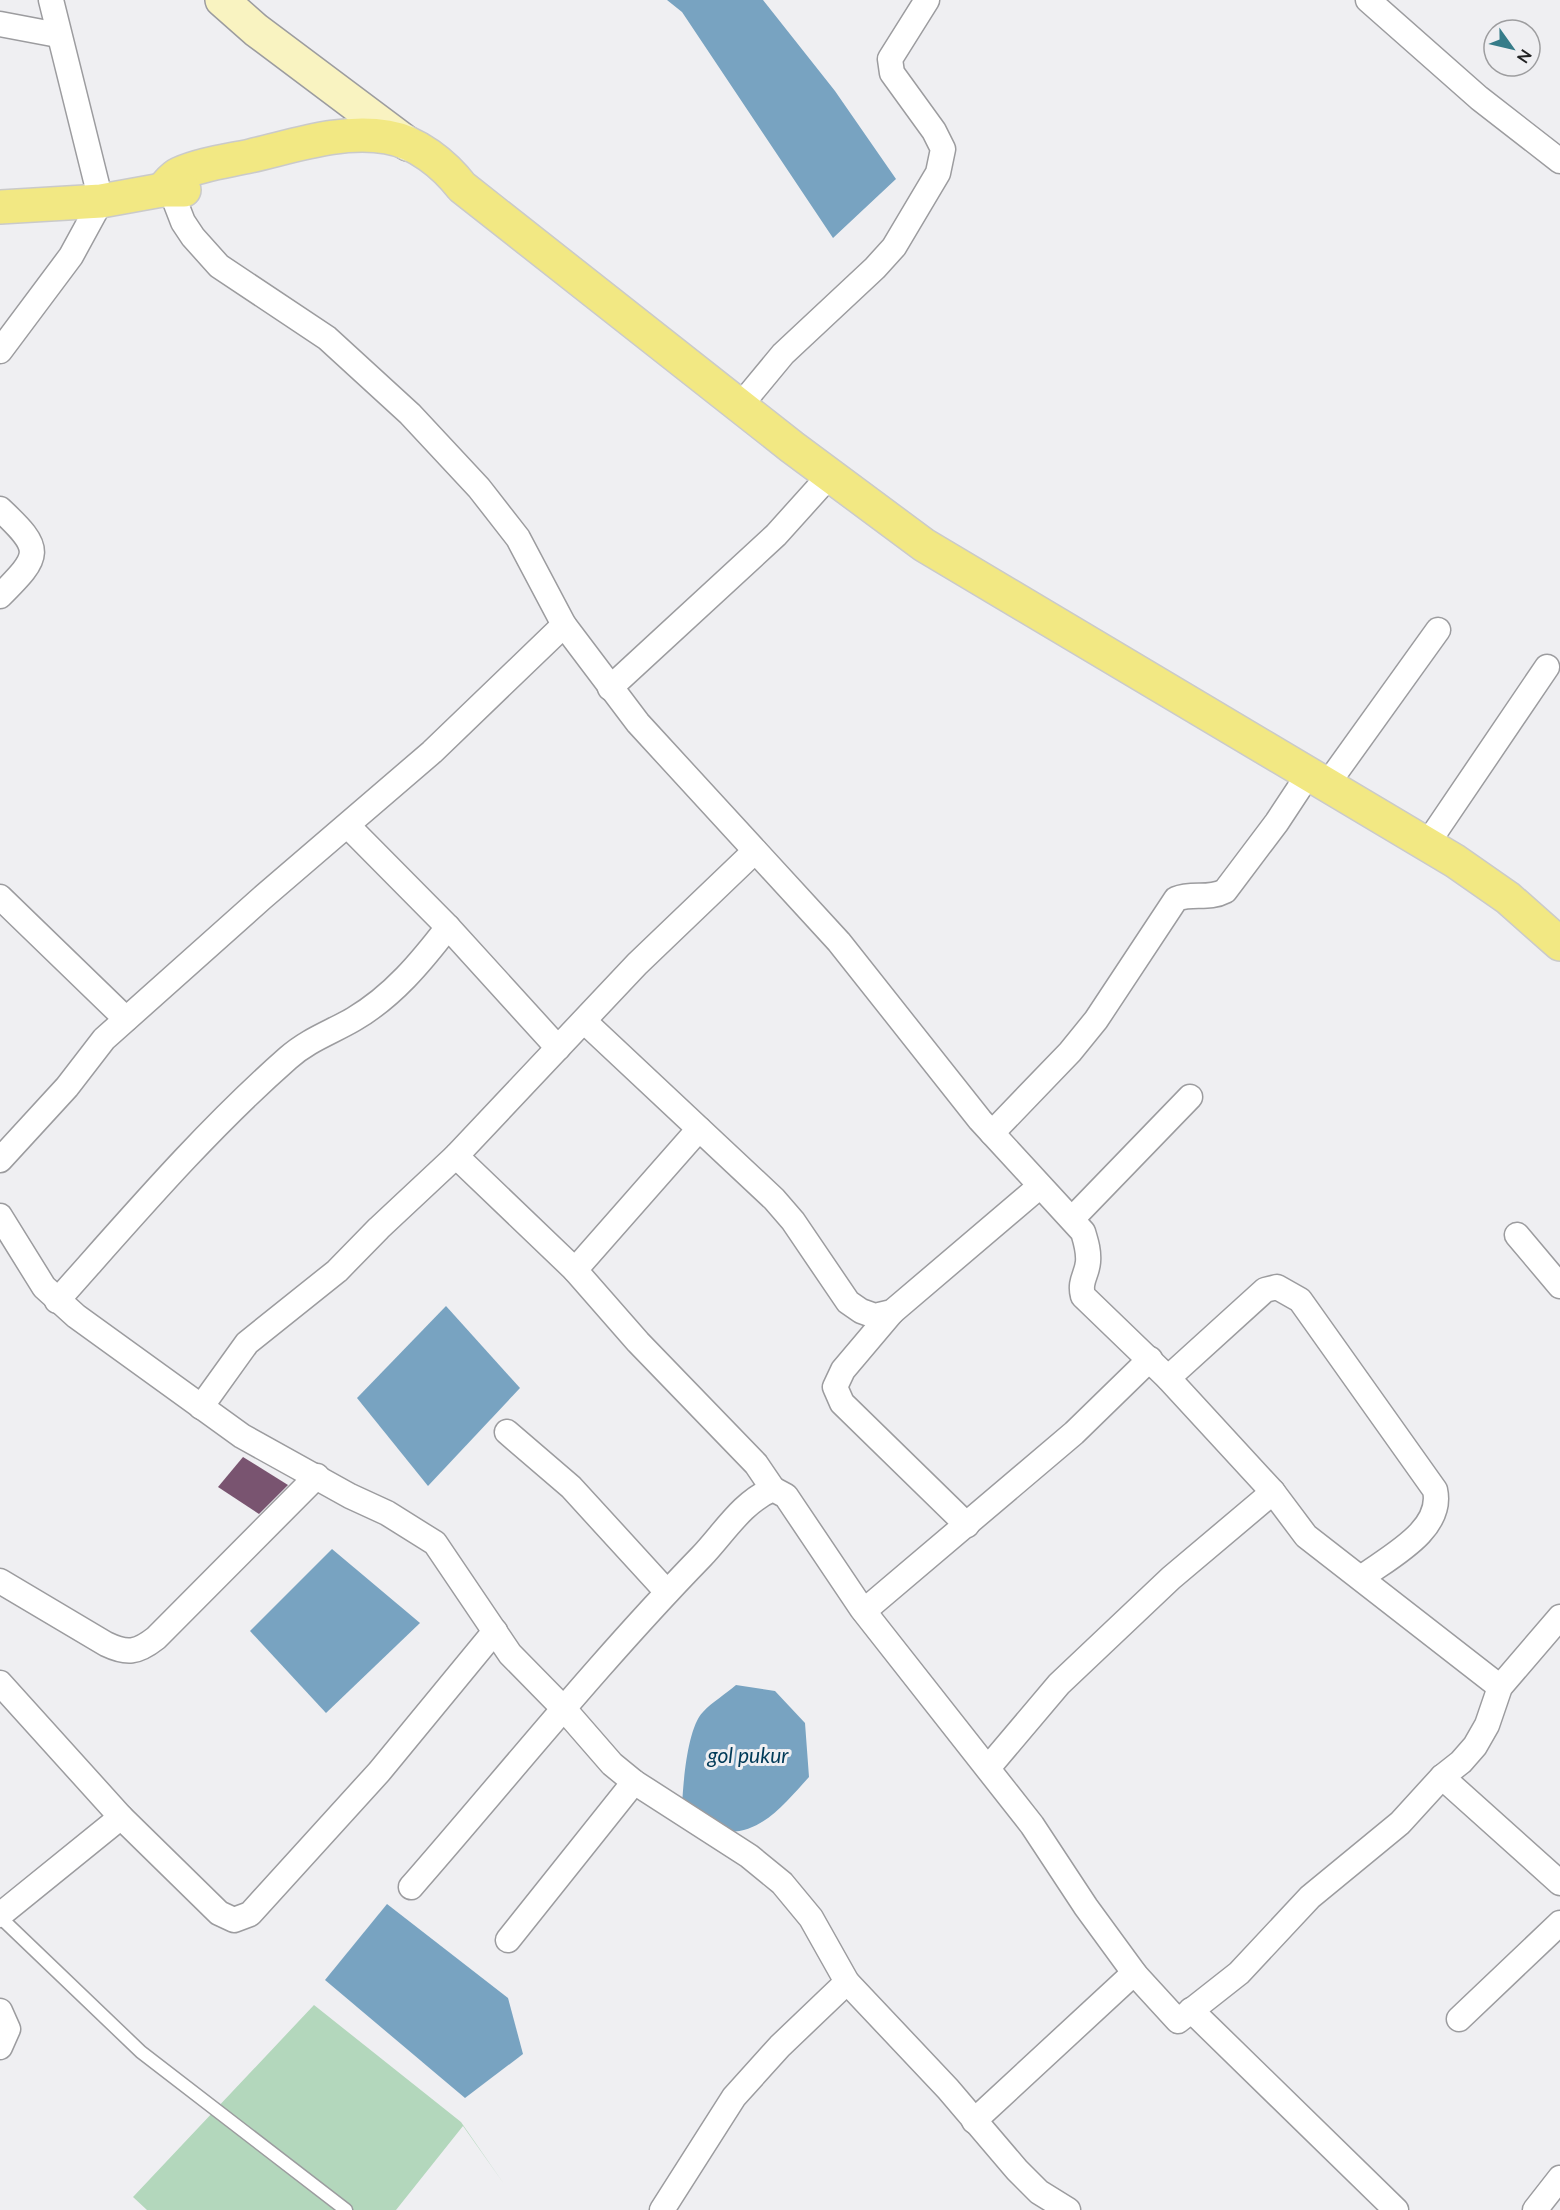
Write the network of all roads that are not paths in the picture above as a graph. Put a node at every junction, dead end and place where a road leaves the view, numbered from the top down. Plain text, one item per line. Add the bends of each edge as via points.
1 (51, 0) edge
2 (222, 0) edge
3 (927, 0) edge
4 (1368, 0) edge
5 (0, 24) edge
6 (58, 35) junction
7 (408, 144) junction
8 (1560, 161) edge
9 (462, 187) junction
10 (166, 190) junction
11 (101, 201) junction
12 (6, 202) edge
13 (0, 351) edge
14 (740, 406) junction
15 (830, 475) junction
16 (0, 509) edge
17 (0, 596) edge
18 (564, 625) junction
19 (1438, 630) dead end
20 (1547, 667) dead end
21 (610, 688) junction
22 (1317, 780) junction
23 (348, 826) junction
24 (1427, 844) junction
25 (755, 850) junction
26 (0, 897) edge
27 (448, 927) junction
28 (1560, 944) edge
29 (126, 1019) junction
30 (584, 1021) junction
31 (558, 1048) junction
32 (1190, 1097) dead end
33 (699, 1129) junction
34 (992, 1133) junction
35 (456, 1156) junction
36 (0, 1160) edge
37 (1041, 1186) junction
38 (0, 1216) edge
39 (1072, 1220) junction
40 (1517, 1235) dead end
41 (575, 1270) junction
42 (1560, 1286) edge
43 (57, 1301) junction
44 (892, 1312) junction
45 (1150, 1359) junction
46 (1168, 1378) junction
47 (201, 1407) junction
48 (507, 1432) dead end
49 (316, 1476) junction
50 (773, 1489) junction
51 (1273, 1492) junction
52 (967, 1525) junction
53 (1361, 1578) junction
54 (0, 1581) edge
55 (667, 1592) junction
56 (864, 1611) junction
57 (1560, 1617) edge
58 (495, 1631) junction
59 (0, 1683) edge
60 (1500, 1687) junction
61 (565, 1710) junction
62 (988, 1767) junction
63 (1442, 1777) junction
64 (634, 1782) junction
65 (121, 1817) junction
66 (1560, 1883) edge
67 (411, 1887) dead end
68 (0, 1916) edge
69 (1560, 1923) edge
70 (508, 1940) dead end
71 (1135, 1974) junction
72 (847, 1982) junction
73 (1191, 2010) junction
74 (0, 2011) edge
75 (1459, 2019) dead end
76 (0, 2046) edge
77 (974, 2121) junction
78 (1560, 2178) edge
79 (1057, 2207) edge
80 (346, 2210) edge
81 (662, 2210) edge
82 (1396, 2210) edge
83 (1535, 2210) edge

1 - 6 street
2 - 7 street
3 - 14 street via 890,59 892,73 943,149 938,173 894,247 790,346
4 - 8 street via 1479,98
5 - 6 street
6 - 11 street
7 - 9 main road via 446,166
7 - 10 main road via 366,135 328,138 203,166 177,175
9 - 10 main road via 371,156 336,155
9 - 14 main road
10 - 11 main road
10 - 18 street via 193,237 219,266 327,338 410,414 478,488 518,538
11 - 12 main road
11 - 13 street via 71,256
14 - 15 main road
15 - 21 street via 776,535
15 - 22 main road via 924,544
16 - 17 street via 32,543 33,556 26,570
18 - 21 street
18 - 23 street via 440,745
19 - 22 street
20 - 24 street
21 - 25 street
22 - 24 main road
22 - 34 street via 1277,822 1224,891 1215,896 1176,899 1118,991 1070,1052
23 - 27 street
23 - 29 street
24 - 28 main road via 1508,898
25 - 30 street via 645,955
25 - 34 street via 875,984
26 - 29 street
27 - 31 street
27 - 43 street via 383,999 307,1043 245,1098 184,1159
29 - 36 street via 104,1039 67,1087
30 - 31 street
30 - 33 street
31 - 35 street
32 - 39 street
33 - 41 street
33 - 44 street via 787,1214 848,1302 876,1316
34 - 37 street
35 - 41 street
35 - 47 street via 324,1284 247,1343
37 - 39 street
37 - 44 street
38 - 43 street
39 - 45 street via 1083,1232 1088,1248 1083,1296
40 - 42 street
41 - 50 street via 638,1342 756,1464
43 - 47 street
44 - 52 street via 843,1370 835,1387 842,1403
45 - 46 street
45 - 52 street via 1074,1433
46 - 51 street
46 - 53 street via 1265,1290 1277,1287 1300,1300 1436,1490 1438,1503 1424,1530
47 - 49 street via 242,1436
48 - 55 street via 571,1487
49 - 54 street via 156,1638 136,1652 122,1652 106,1644
49 - 58 street via 435,1543
50 - 55 street via 758,1495
50 - 56 street via 786,1496
51 - 53 street via 1306,1536
51 - 62 street via 1171,1578 1066,1677
52 - 56 street
53 - 60 street
55 - 61 street
56 - 62 street
57 - 60 street
58 - 61 street via 521,1667
58 - 65 street via 379,1772 250,1914 234,1920 219,1913
59 - 65 street
60 - 63 street via 1475,1746
61 - 64 street via 589,1740
61 - 67 street
62 - 71 street
63 - 66 street
63 - 73 street via 1400,1823 1310,1897 1239,1973
64 - 70 street
64 - 72 street via 749,1856 782,1883 811,1918
65 - 68 street
68 - 80 lane via 141,2052
69 - 75 street
71 - 73 street via 1178,2021
71 - 77 street
72 - 77 street
72 - 81 street via 734,2097
73 - 82 street
74 - 76 street via 8,2029
77 - 79 street via 1017,2170
78 - 83 street

